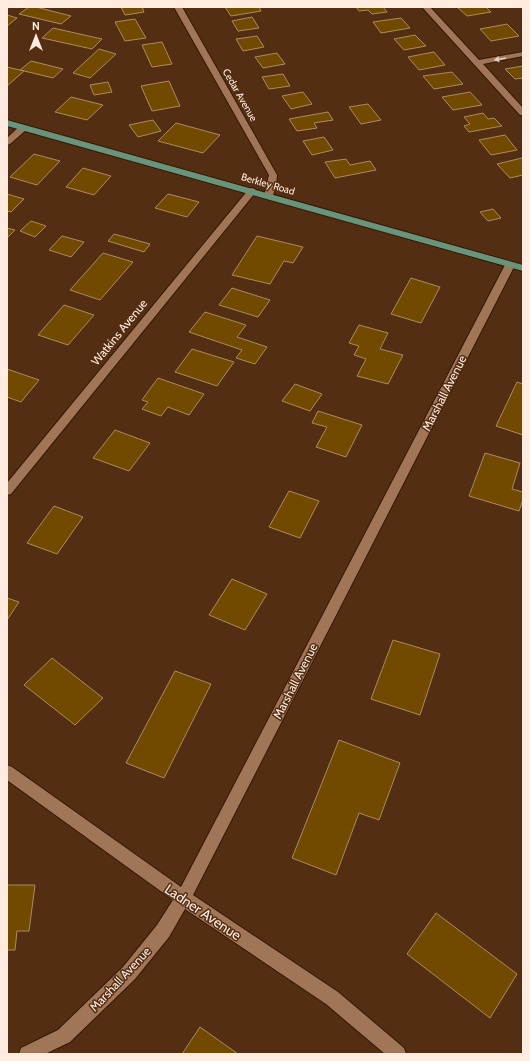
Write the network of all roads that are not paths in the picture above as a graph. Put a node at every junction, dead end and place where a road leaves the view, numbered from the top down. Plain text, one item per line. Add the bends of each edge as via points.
1 (178, 7) edge
2 (426, 7) edge
3 (523, 54) edge
4 (477, 63) junction
5 (523, 113) edge
6 (7, 123) edge
7 (23, 128) junction
8 (7, 142) edge
9 (252, 191) junction
10 (269, 196) junction
11 (517, 266) edge
12 (7, 491) edge
13 (7, 772) edge
14 (183, 898) junction
15 (27, 1054) edge
16 (398, 1054) edge

1 - 10 street, Cedar Avenue via 273,175
2 - 4 street
3 -> 4 street
4 - 5 street
6 - 7 main road, Berkley Road
7 - 8 street
7 - 9 main road, Berkley Road
9 - 10 main road, Berkley Road
9 - 12 street, Watkins Avenue
10 - 11 main road, Berkley Road
11 - 14 street, Marshall Avenue
13 - 14 street, Ladner Avenue
14 - 15 street, Marshall Avenue via 163,931 129,973 64,1036
14 - 16 street, Ladner Avenue via 332,998

